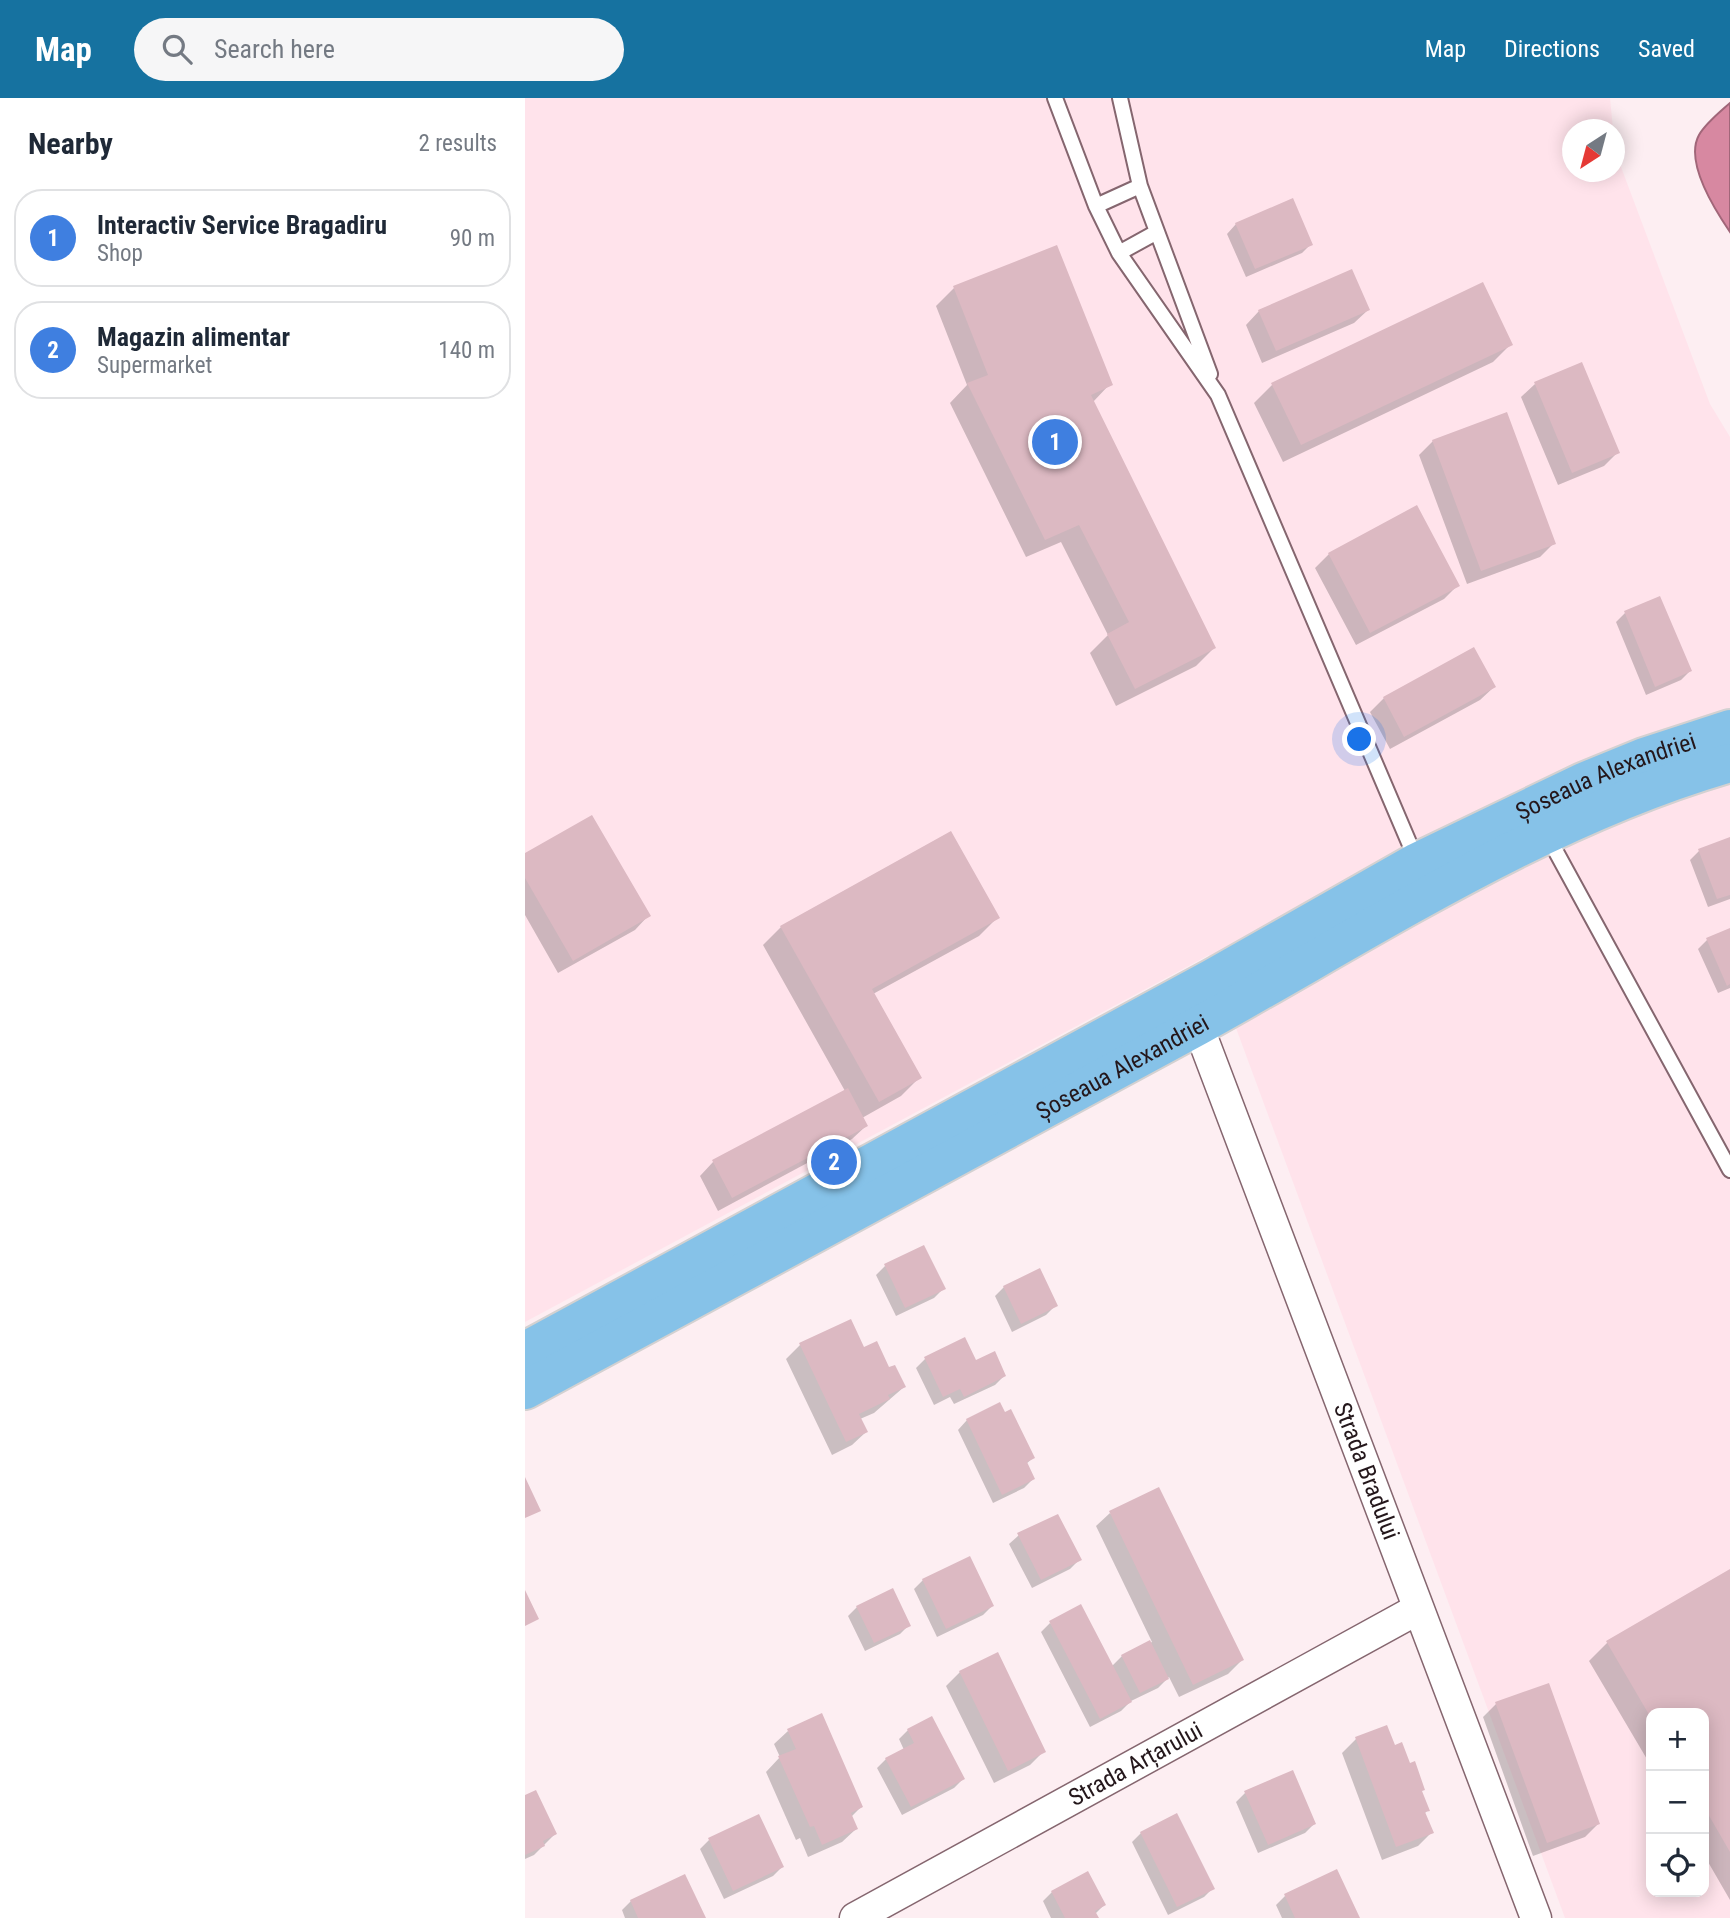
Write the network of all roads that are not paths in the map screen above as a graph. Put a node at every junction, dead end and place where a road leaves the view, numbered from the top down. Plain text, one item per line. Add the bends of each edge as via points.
1 (1055, 98) edge
2 (1121, 98) edge
3 (1140, 186) junction
4 (1096, 206) junction
5 (1157, 232) junction
6 (1119, 253) junction
7 (1218, 395) junction
8 (1730, 729) edge
9 (1730, 763) edge
10 (1547, 835) junction
11 (1417, 862) junction
12 (1198, 1026) junction
13 (1730, 1170) edge
14 (525, 1351) edge
15 (525, 1390) edge
16 (1418, 1609) junction
17 (855, 1918) edge
18 (1536, 1918) edge

1 - 4 lane
2 - 3 lane
3 - 4 lane
3 - 5 lane
4 - 6 lane
5 - 6 lane
5 - 7 lane
6 - 7 lane
7 - 11 lane
8 - 11 highway, Șoseaua Alexandriei via 1583,782
9 - 10 highway, Șoseaua Alexandriei via 1628,798
10 - 12 highway, Șoseaua Alexandriei via 1426,897
10 - 13 lane
11 - 14 highway, Șoseaua Alexandriei
12 - 15 highway, Șoseaua Alexandriei
12 - 16 street, Strada Bradului
16 - 17 street, Strada Arțarului
16 - 18 street, Strada Bradului

